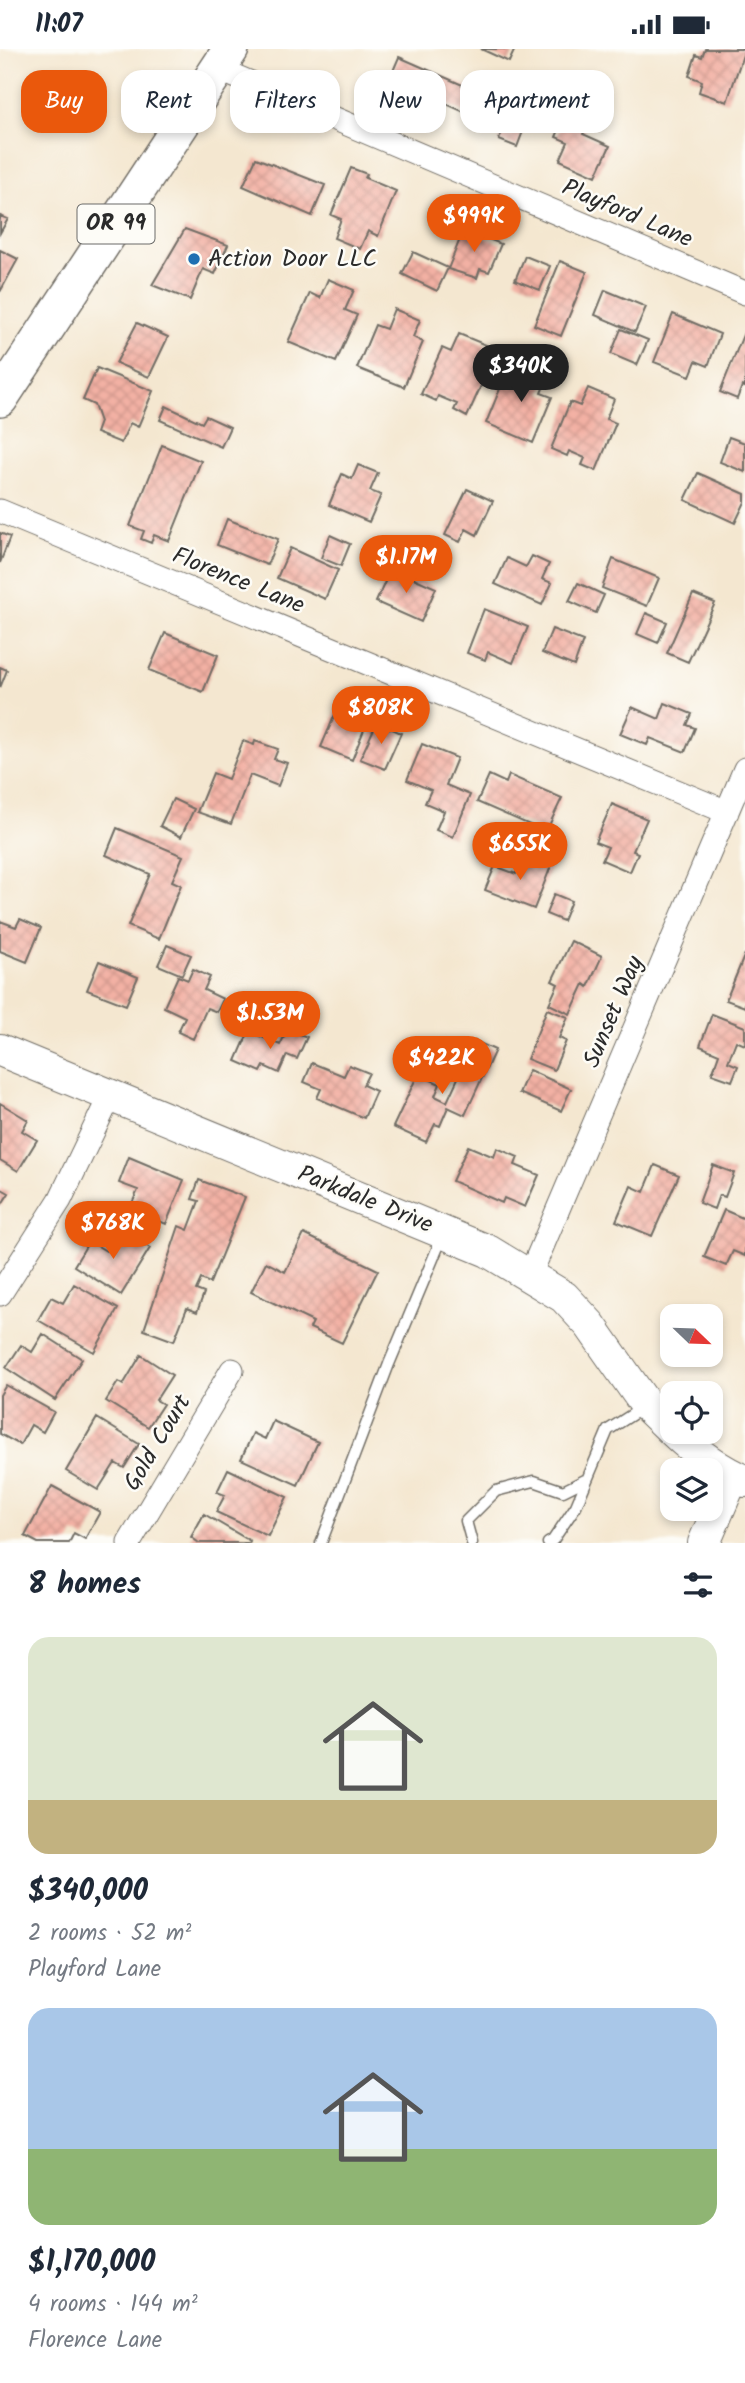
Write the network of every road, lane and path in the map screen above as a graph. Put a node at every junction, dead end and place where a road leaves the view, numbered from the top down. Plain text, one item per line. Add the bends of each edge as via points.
1 (225, 59) edge
2 (745, 293) edge
3 (0, 399) edge
4 (0, 511) edge
5 (745, 769) edge
6 (727, 812) junction
7 (0, 1050) edge
8 (110, 1095) junction
9 (444, 1233) junction
10 (530, 1275) junction
11 (0, 1294) edge
12 (232, 1370) dead end
13 (646, 1405) junction
14 (660, 1418) edge
15 (686, 1444) edge
16 (739, 1478) edge
17 (585, 1481) junction
18 (130, 1543) edge
19 (321, 1543) edge
20 (472, 1543) edge
21 (548, 1543) edge
22 (705, 1543) edge

1 - 2 street, Playford Lane
1 - 3 main road, OR 99
4 - 6 street, Florence Lane
5 - 6 street, Sunset Way
6 - 10 street, Sunset Way
7 - 8 main road, Parkdale Drive
8 - 9 main road, Parkdale Drive
8 - 11 street via 60,1200
9 - 10 main road, Parkdale Drive
9 - 19 lane via 388,1364
10 - 13 main road, Parkdale Drive via 564,1297 590,1325
12 - 18 street, Gold Court
13 - 14 main road, Parkdale Drive
13 - 17 lane via 608,1430
15 - 16 main road, Parkdale Drive
16 - 22 main road
17 - 20 lane via 564,1491 534,1481 496,1491 466,1521
17 - 21 lane via 576,1506

